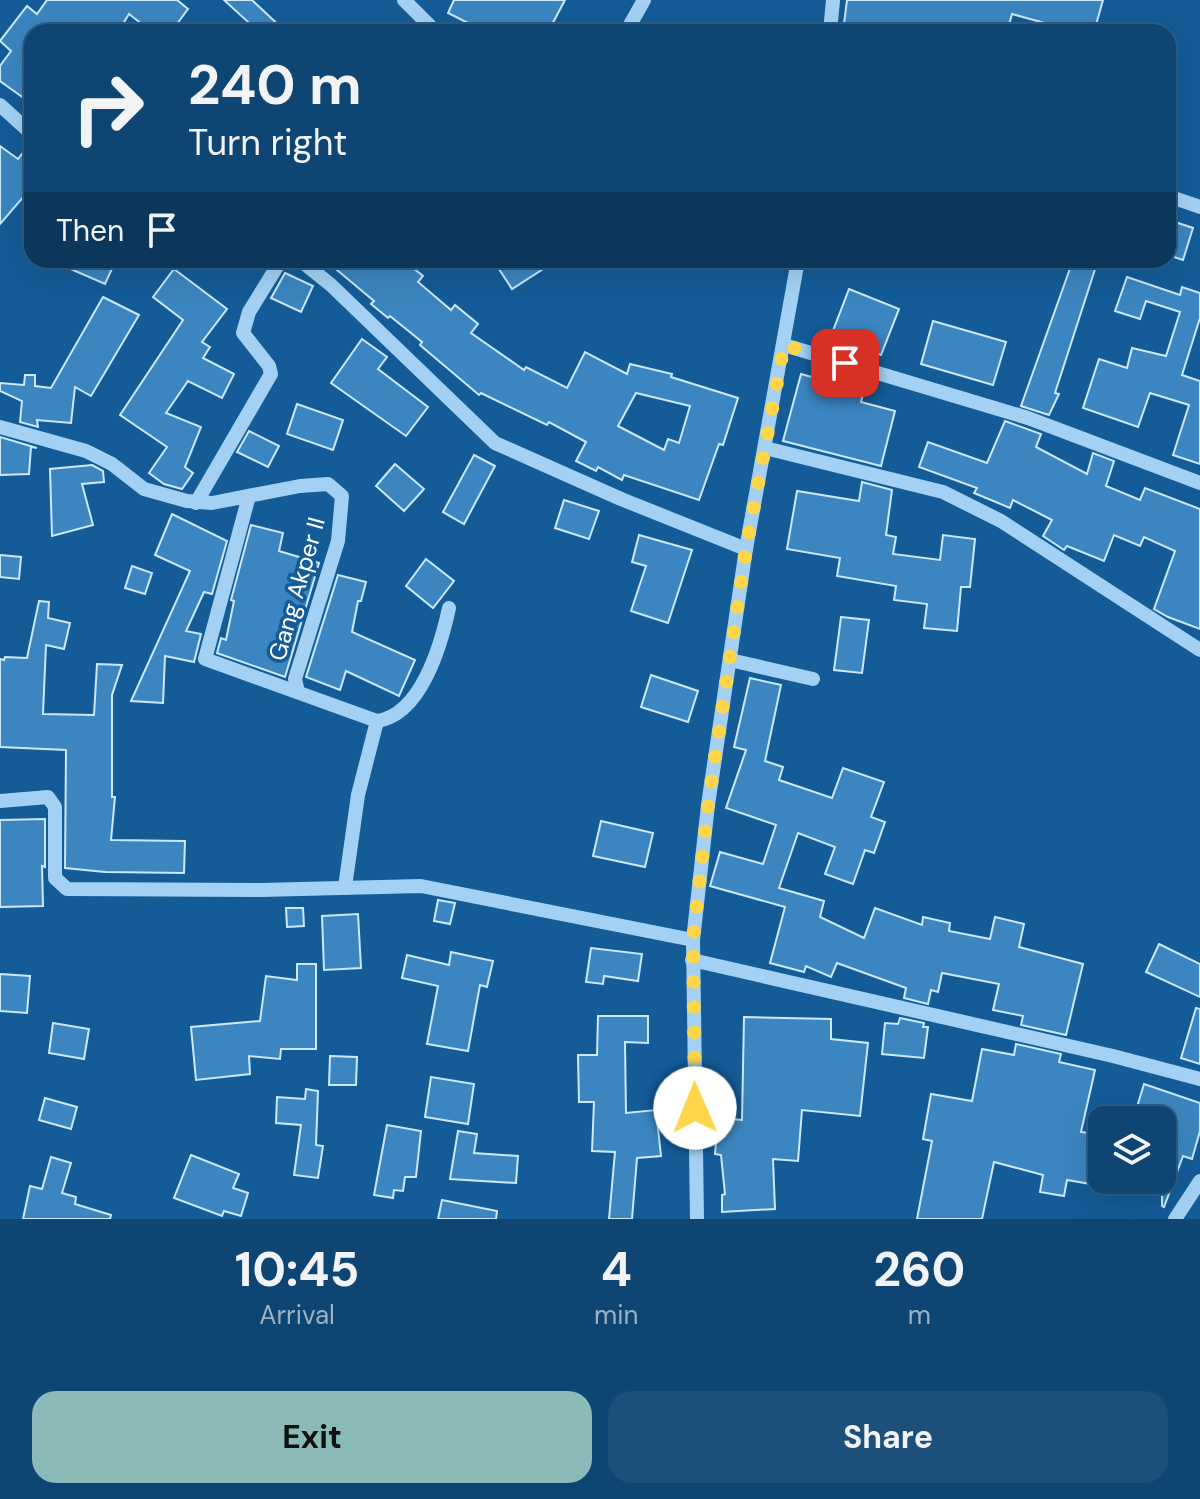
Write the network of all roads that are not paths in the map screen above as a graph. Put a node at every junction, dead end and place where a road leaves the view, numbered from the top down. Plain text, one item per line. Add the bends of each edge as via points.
1 (404, 0) edge
2 (644, 0) edge
3 (833, 0) edge
4 (428, 24) edge
5 (630, 24) edge
6 (831, 24) edge
7 (0, 105) edge
8 (24, 127) edge
9 (1176, 199) edge
10 (1200, 207) edge
11 (276, 268) edge
12 (310, 268) edge
13 (797, 268) edge
14 (784, 345) junction
15 (0, 427) edge
16 (765, 448) junction
17 (1200, 483) edge
18 (249, 496) junction
19 (196, 503) junction
20 (746, 549) junction
21 (449, 608) dead end
22 (1200, 650) edge
23 (730, 660) junction
24 (813, 679) dead end
25 (298, 692) junction
26 (377, 721) junction
27 (0, 801) edge
28 (345, 887) junction
29 (693, 940) junction
30 (692, 960) junction
31 (1200, 1079) edge
32 (1200, 1181) edge
33 (697, 1219) edge
34 (1175, 1219) edge

1 - 4 street
2 - 5 street
3 - 6 street
7 - 8 street
9 - 10 street
11 - 19 street via 249,312 243,333 271,370 270,378
12 - 20 street via 495,443
13 - 14 street
14 - 16 street
14 - 17 street via 1028,418
15 - 19 street via 86,451 144,489
16 - 20 street
16 - 22 street via 943,492 1001,521
18 - 19 street
18 - 25 street, Gang Akper II via 205,659
18 - 25 street, Gang Akper II via 328,484 342,496 338,541 295,679
20 - 23 street
21 - 26 street via 431,670 396,715
23 - 24 street
23 - 29 street
25 - 26 street, Gang Akper II
26 - 28 street via 358,795
27 - 28 street via 51,800 55,878 67,889
28 - 29 street via 421,886
29 - 30 street
30 - 31 street
30 - 33 street
32 - 34 street

